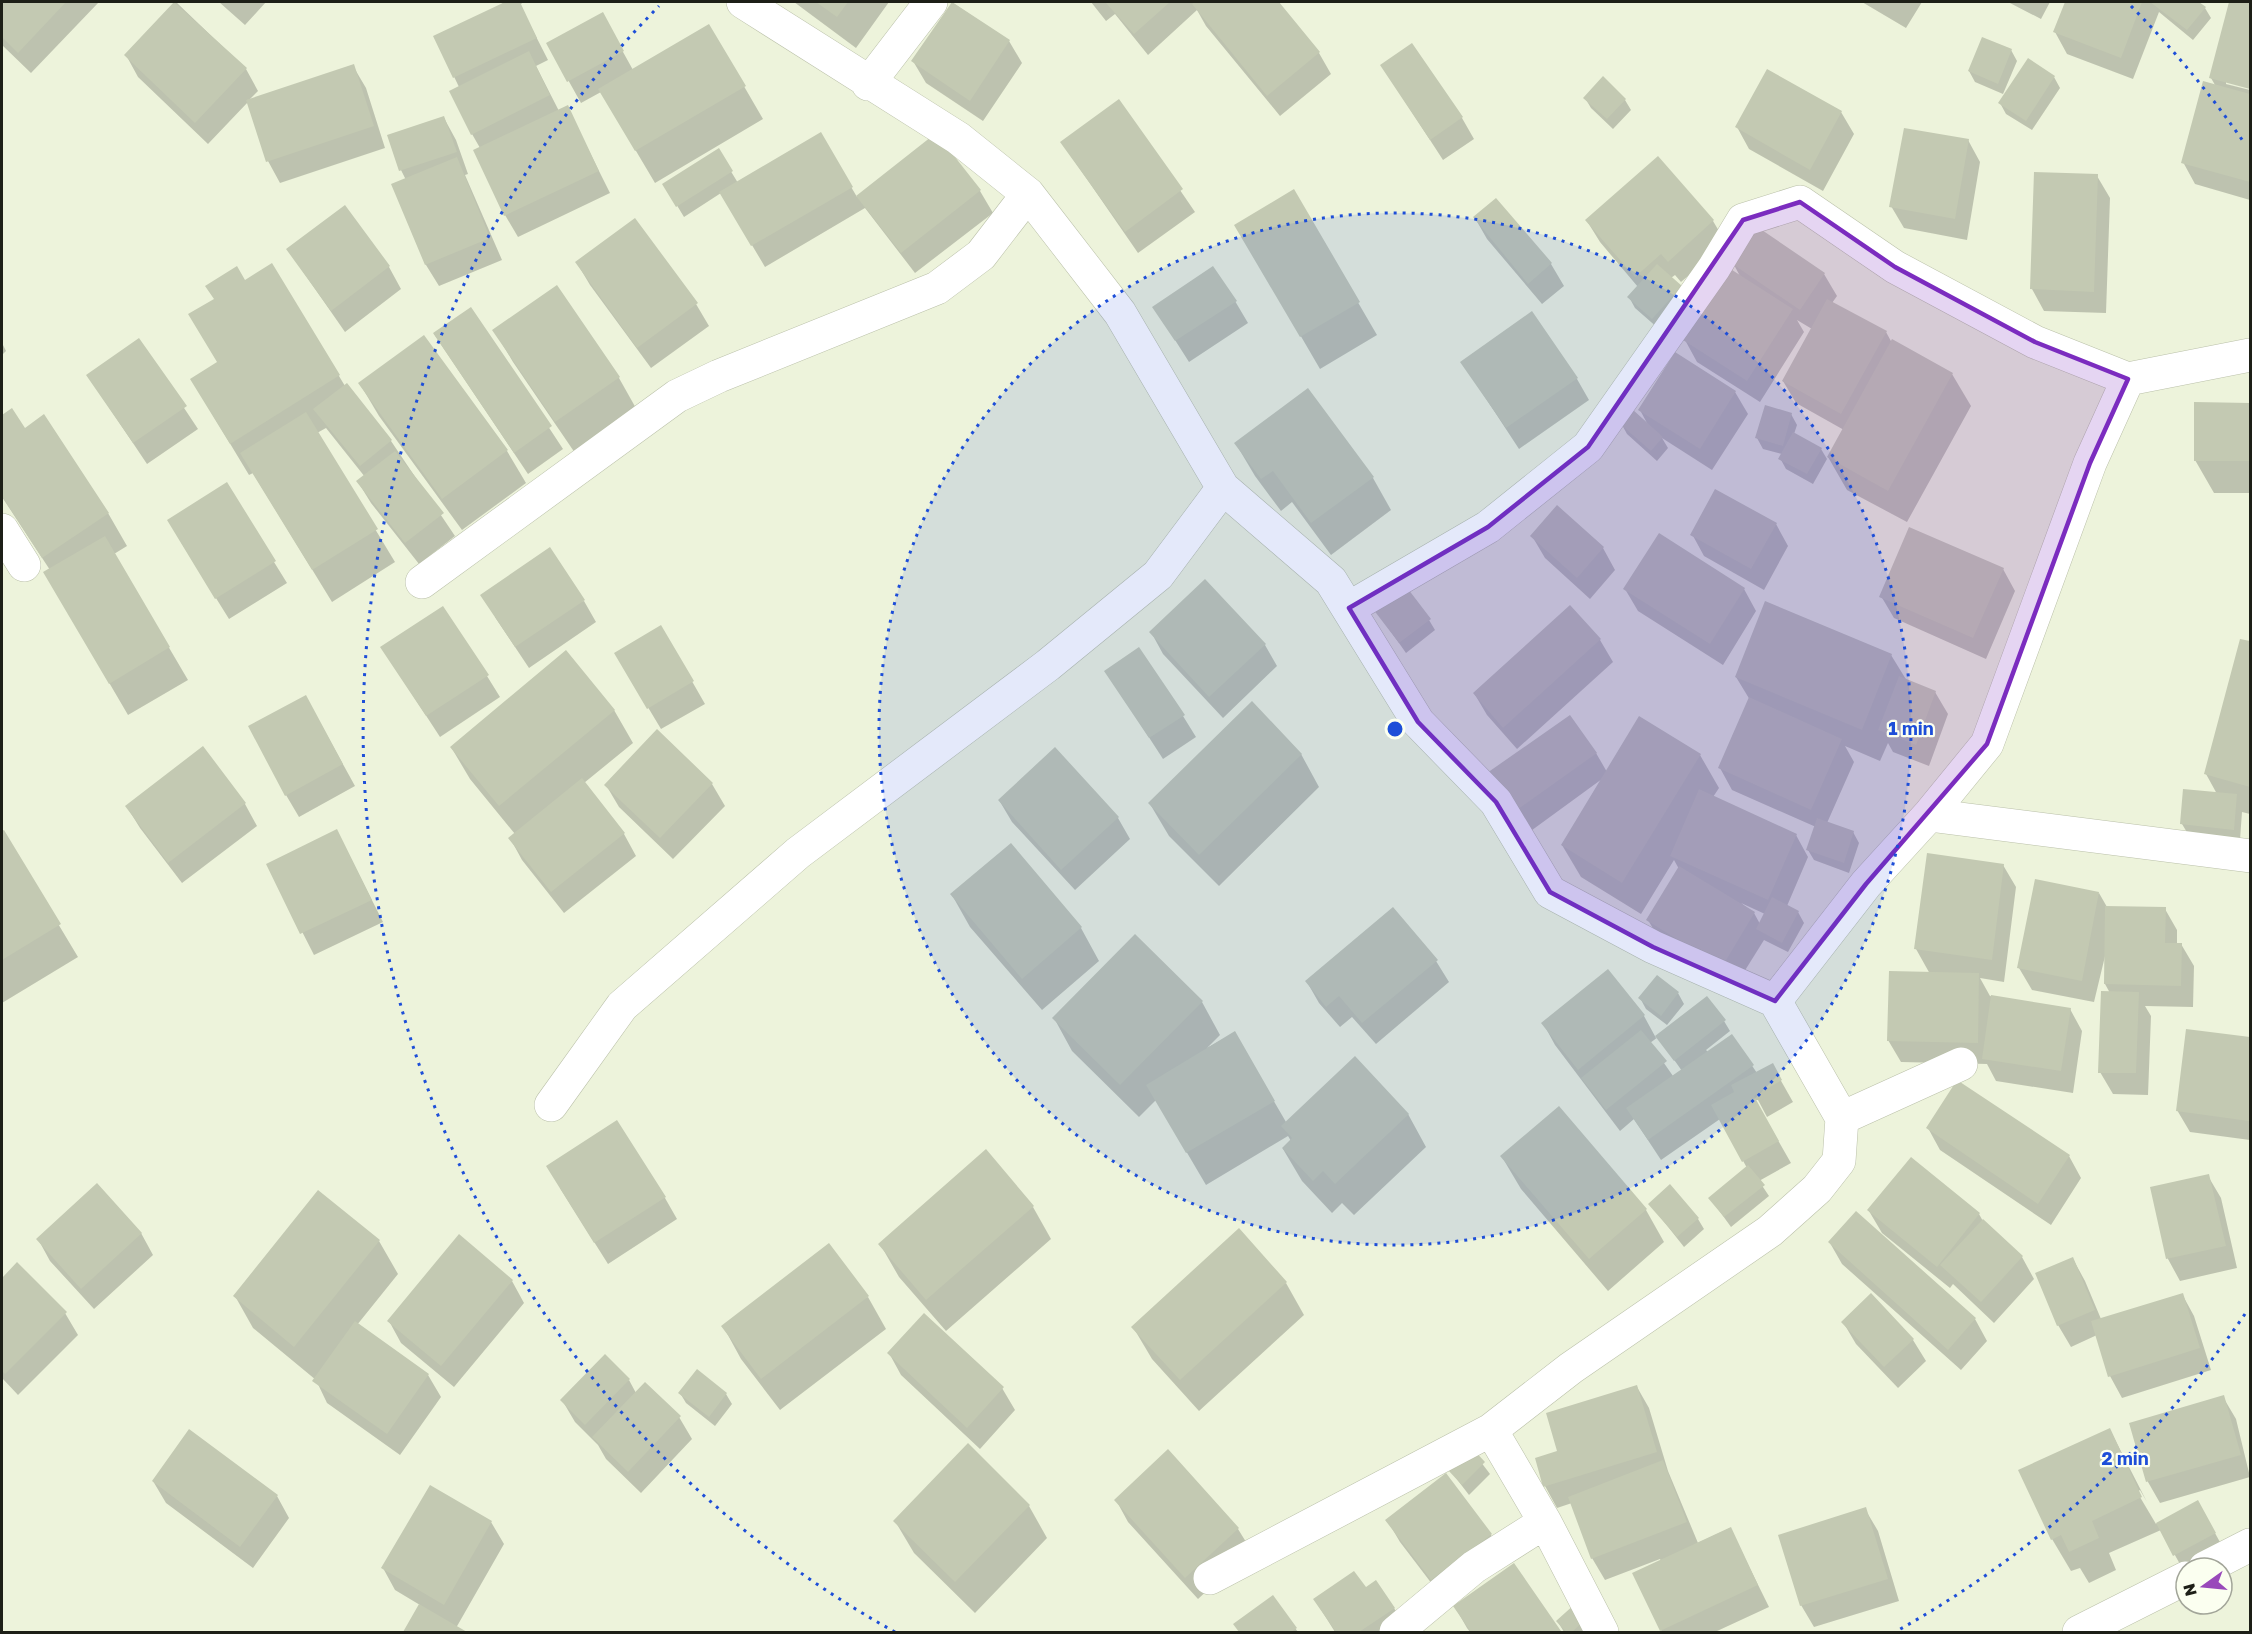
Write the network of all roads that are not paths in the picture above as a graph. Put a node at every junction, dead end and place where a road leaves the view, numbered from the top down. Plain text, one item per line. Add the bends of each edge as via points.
1 (743, 2) edge
2 (932, 2) edge
3 (868, 84) junction
4 (1028, 194) junction
5 (2250, 356) edge
6 (2127, 379) junction
7 (1223, 488) junction
8 (2, 530) edge
9 (24, 565) dead end
10 (422, 582) dead end
11 (1348, 608) junction
12 (1929, 815) junction
13 (2250, 856) edge
14 (1775, 1001) junction
15 (1961, 1064) dead end
16 (551, 1105) dead end
17 (1842, 1118) junction
18 (1491, 1430) junction
19 (1545, 1522) junction
20 (2250, 1545) edge
21 (2228, 1556) edge
22 (1210, 1578) dead end
23 (2174, 1584) edge
24 (1396, 1632) edge
25 (1602, 1632) edge
26 (2079, 1632) edge

1 - 3 street
2 - 3 street
3 - 4 street via 958,138
4 - 7 street via 1120,313
4 - 10 street via 981,255 937,288 677,396
5 - 6 street
6 - 11 street via 2035,342 1905,273 1800,202 1743,220 1714,268 1587,447 1488,527
6 - 12 street via 2090,463 1987,744
7 - 11 street via 1331,580
7 - 16 street via 1158,575 1048,665 798,853 622,1006
8 - 9 street
11 - 14 street via 1418,722 1496,802 1550,892 1653,947
12 - 13 street
12 - 14 street via 1866,884
14 - 17 street
15 - 17 street
17 - 18 street via 1839,1161 1809,1196 1770,1231 1571,1368
18 - 19 street
18 - 22 street
19 - 24 street via 1474,1567
19 - 25 street
20 - 21 street
23 - 26 street

